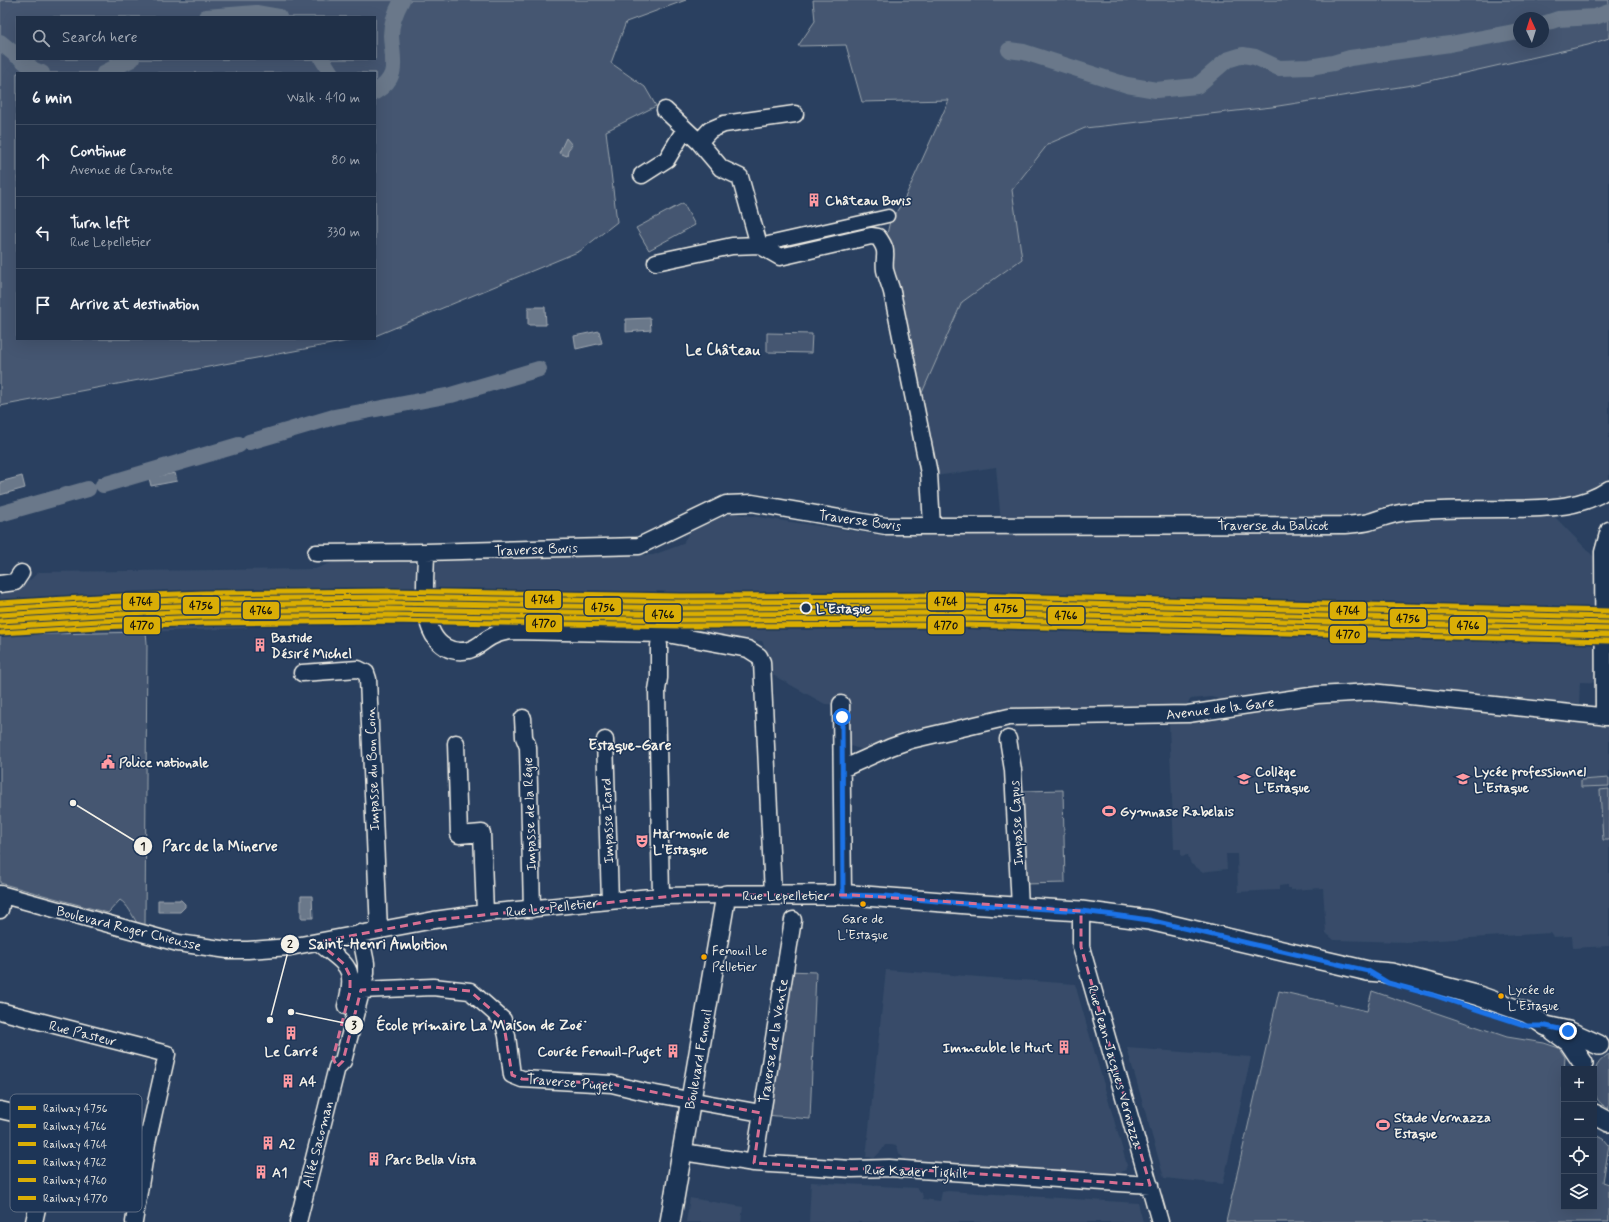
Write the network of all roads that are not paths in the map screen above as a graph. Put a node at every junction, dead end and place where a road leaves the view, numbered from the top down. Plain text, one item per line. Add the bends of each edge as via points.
1 (665, 110) dead end
2 (795, 114) dead end
3 (685, 129) junction
4 (699, 142) junction
5 (642, 175) dead end
6 (888, 216) dead end
7 (759, 245) junction
8 (656, 262) dead end
9 (1609, 489) edge
10 (932, 526) junction
11 (1609, 530) edge
12 (426, 552) junction
13 (316, 553) dead end
14 (21, 573) dead end
15 (0, 584) edge
16 (659, 645) dead end
17 (302, 673) dead end
18 (842, 704) dead end
19 (1607, 717) edge
20 (523, 718) dead end
21 (1008, 739) dead end
22 (605, 740) dead end
23 (456, 744) dead end
24 (842, 769) junction
25 (773, 894) junction
26 (726, 895) junction
27 (843, 895) junction
28 (661, 896) junction
29 (1, 900) edge
30 (610, 901) junction
31 (1020, 907) junction
32 (532, 909) junction
33 (1081, 911) junction
34 (485, 914) junction
35 (793, 920) dead end
36 (379, 930) junction
37 (360, 933) junction
38 (318, 942) junction
39 (361, 990) junction
40 (0, 1011) edge
41 (1546, 1026) junction
42 (1604, 1043) edge
43 (1582, 1066) edge
44 (337, 1067) junction
45 (691, 1101) junction
46 (0, 1110) edge
47 (10, 1112) edge
48 (761, 1113) junction
49 (142, 1142) edge
50 (147, 1143) junction
51 (683, 1152) junction
52 (754, 1163) junction
53 (142, 1173) edge
54 (1150, 1185) junction
55 (36, 1212) edge
56 (136, 1212) edge
57 (34, 1222) edge
58 (134, 1222) edge
59 (298, 1222) edge
60 (670, 1222) edge
61 (1160, 1222) edge

1 - 3 street
2 - 4 street via 724,124 710,130
3 - 4 street
3 - 5 street via 667,159
4 - 7 street via 721,168 740,177
6 - 7 street
7 - 8 street via 732,246
7 - 10 street via 780,257 871,236 878,237 885,246 885,270 892,292 929,473
9 - 10 street, Traverse du Balicot via 1589,499 1551,508 1406,512 1367,523 1345,525
10 - 12 street, Traverse Bovis via 886,526 752,503 726,504 639,546
11 - 19 street via 1603,552
12 - 13 street, Traverse Bovis
12 - 25 street via 426,616 432,636 450,650 468,650 493,636 511,631 667,634 748,649 759,656 762,662
14 - 15 street via 15,582
16 - 28 street via 657,690
17 - 36 street, Impasse du Bon Coin via 358,669 366,673 368,679
18 - 24 street
19 - 24 street, Avenue de la Gare via 1371,692 1317,695 1188,714 1009,717 911,740
20 - 32 street, Impasse de la Régie via 524,737 528,747
21 - 31 street, Impasse Capus via 1013,770
22 - 30 street, Impasse Icard
23 - 34 street via 459,835 482,833
24 - 27 street
25 - 26 street, Rue Lepelletier
25 - 27 street, Rue Lepelletier
26 - 28 street, Rue Le Pelletier
26 - 45 street, Boulevard Fenouil
27 - 31 street, Rue Lepelletier
28 - 30 street, Rue Le Pelletier
29 - 38 street, Boulevard Roger Chieusse via 198,947 248,950
30 - 32 street, Rue Le Pelletier
31 - 33 street, Rue Lepelletier
32 - 34 street, Rue Le Pelletier
33 - 41 street, Rue Lepelletier via 1149,920 1368,971 1392,973 1476,995 1527,1013
33 - 54 street, Rue Jean-Jacques Vernazza via 1081,947
34 - 36 street, Rue Le Pelletier
35 - 48 street, Traverse de la Vente
36 - 37 street, Boulevard Roger Chieusse
37 - 38 street, Boulevard Roger Chieusse
37 - 39 street, Allée Sacoman via 366,964
38 - 44 street, Allée Sacoman via 344,964 350,976 350,992 333,1058
39 - 44 street, Allée Sacoman via 343,1061
39 - 45 street, Traverse Puget via 434,987 470,991 503,1020 512,1075 522,1079 612,1084
40 - 50 street, Rue Pasteur via 167,1054
41 - 42 street, Rue Lepelletier
41 - 43 street, Rue Lepelletier via 1569,1042
42 - 43 street via 1590,1053
44 - 59 street, Allée Sacoman
45 - 48 street, Traverse Puget
45 - 51 street, Boulevard Fenouil
46 - 47 street
48 - 52 street, Traverse de la Vente
49 - 50 street
50 - 53 street
51 - 52 street, Rue Kader Tighilt
51 - 60 street, Boulevard Fenouil
52 - 54 street, Rue Kader Tighilt via 825,1168 889,1168
54 - 61 street, Rue Jean-Jacques Vernazza
55 - 57 street
56 - 58 street

